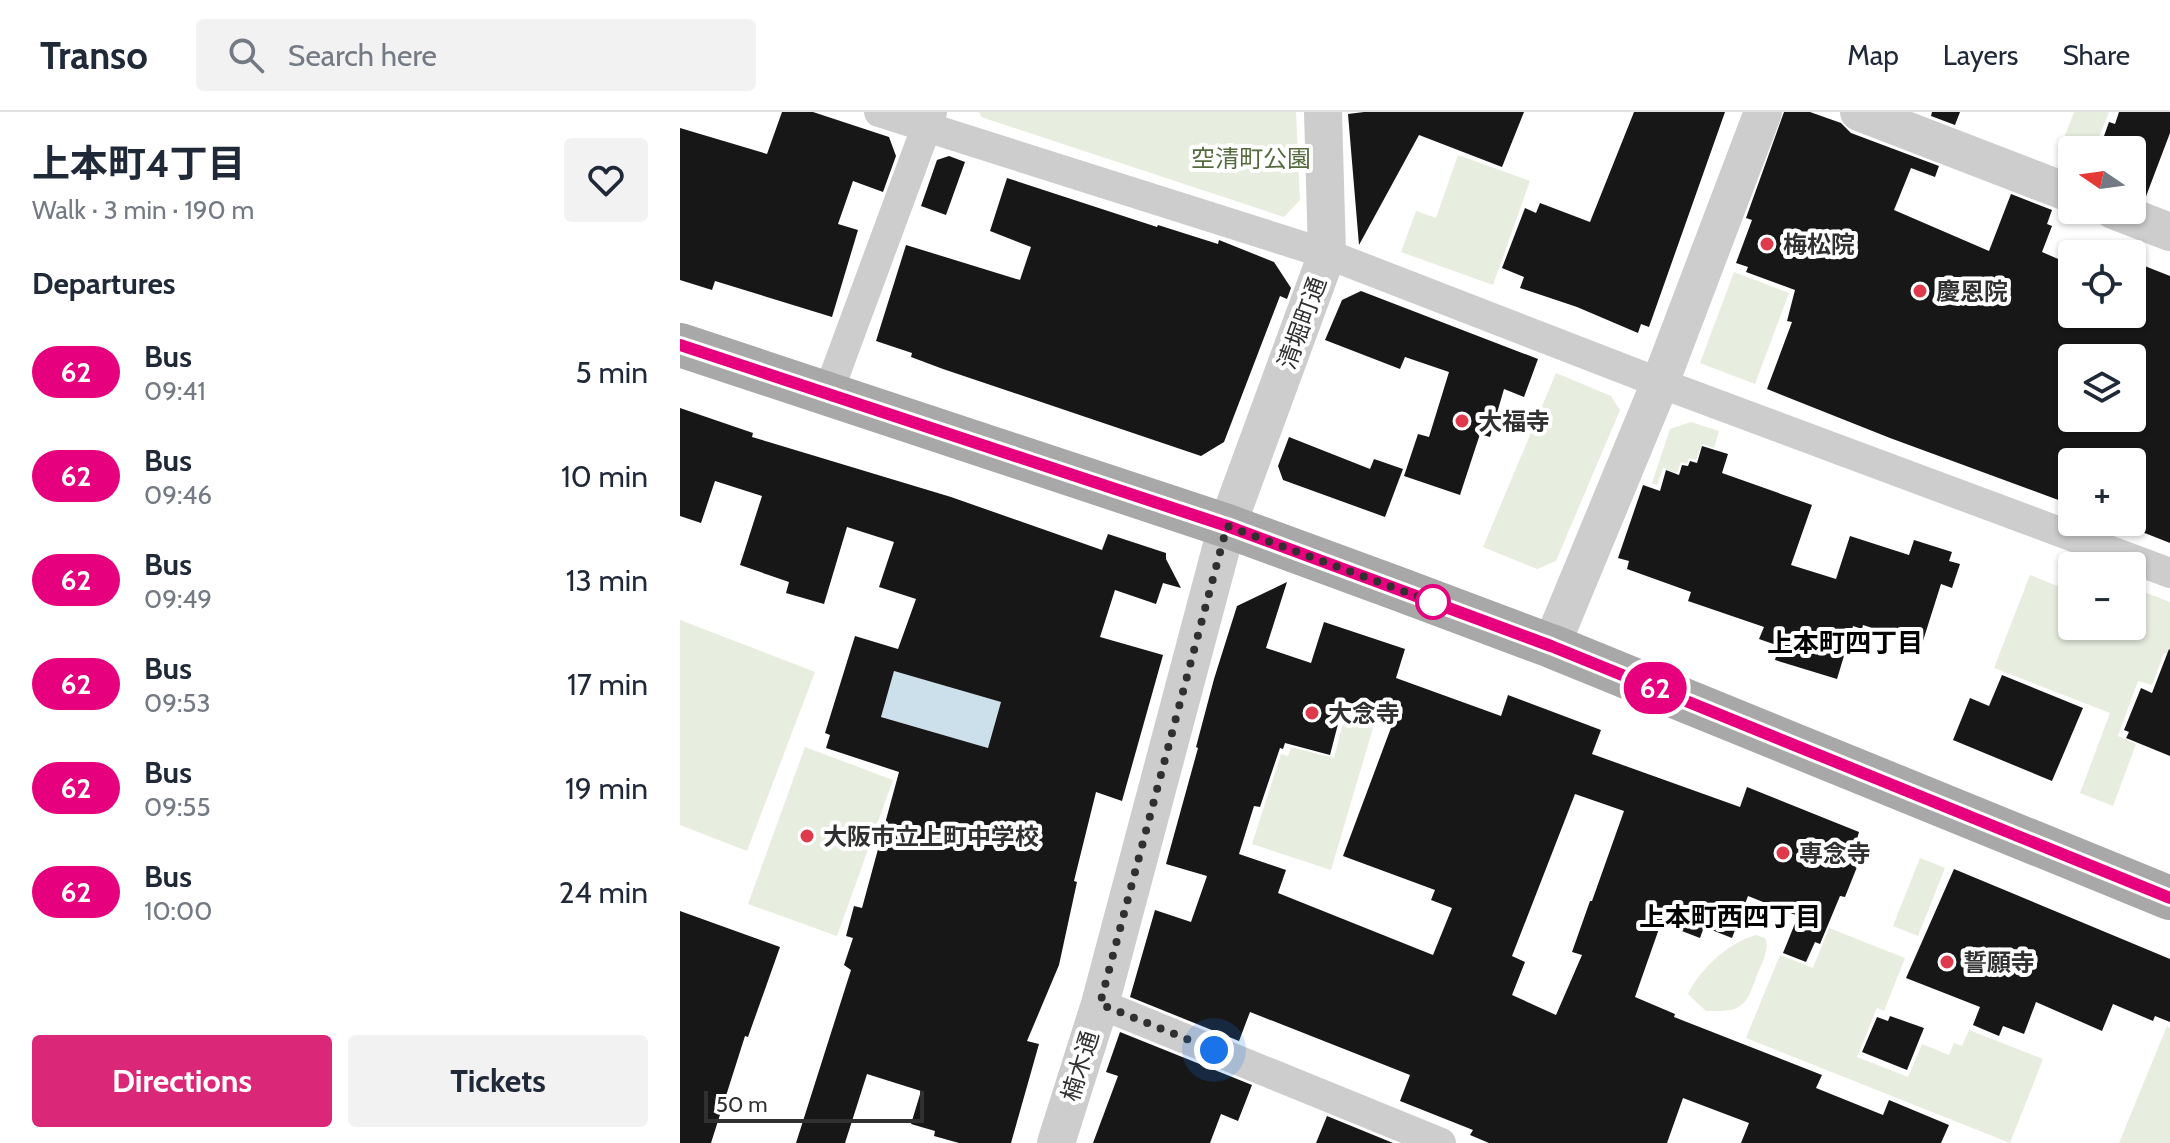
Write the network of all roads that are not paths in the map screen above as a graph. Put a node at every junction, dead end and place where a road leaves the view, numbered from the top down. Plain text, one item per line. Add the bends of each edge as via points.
1 (879, 112) edge
2 (1323, 112) edge
3 (1763, 112) edge
4 (1859, 112) edge
5 (929, 120) edge
6 (2058, 189) edge
7 (2146, 223) edge
8 (2170, 232) edge
9 (1327, 254) junction
10 (680, 345) edge
11 (1660, 383) junction
12 (828, 393) junction
13 (1227, 526) junction
14 (2170, 573) edge
15 (1551, 646) junction
16 (2170, 898) edge
17 (1100, 1004) junction
18 (1056, 1143) edge
19 (1441, 1143) edge

1 - 5 street
2 - 9 street, 清堀町通
3 - 11 street
4 - 6 street
5 - 9 street
5 - 12 street
7 - 8 street
9 - 11 street
9 - 13 street, 清堀町通
10 - 12 main road
11 - 14 street
11 - 15 street
12 - 13 main road
13 - 15 main road
13 - 17 street, 楠木通
15 - 16 main road
17 - 18 street, 楠木通
17 - 19 street

